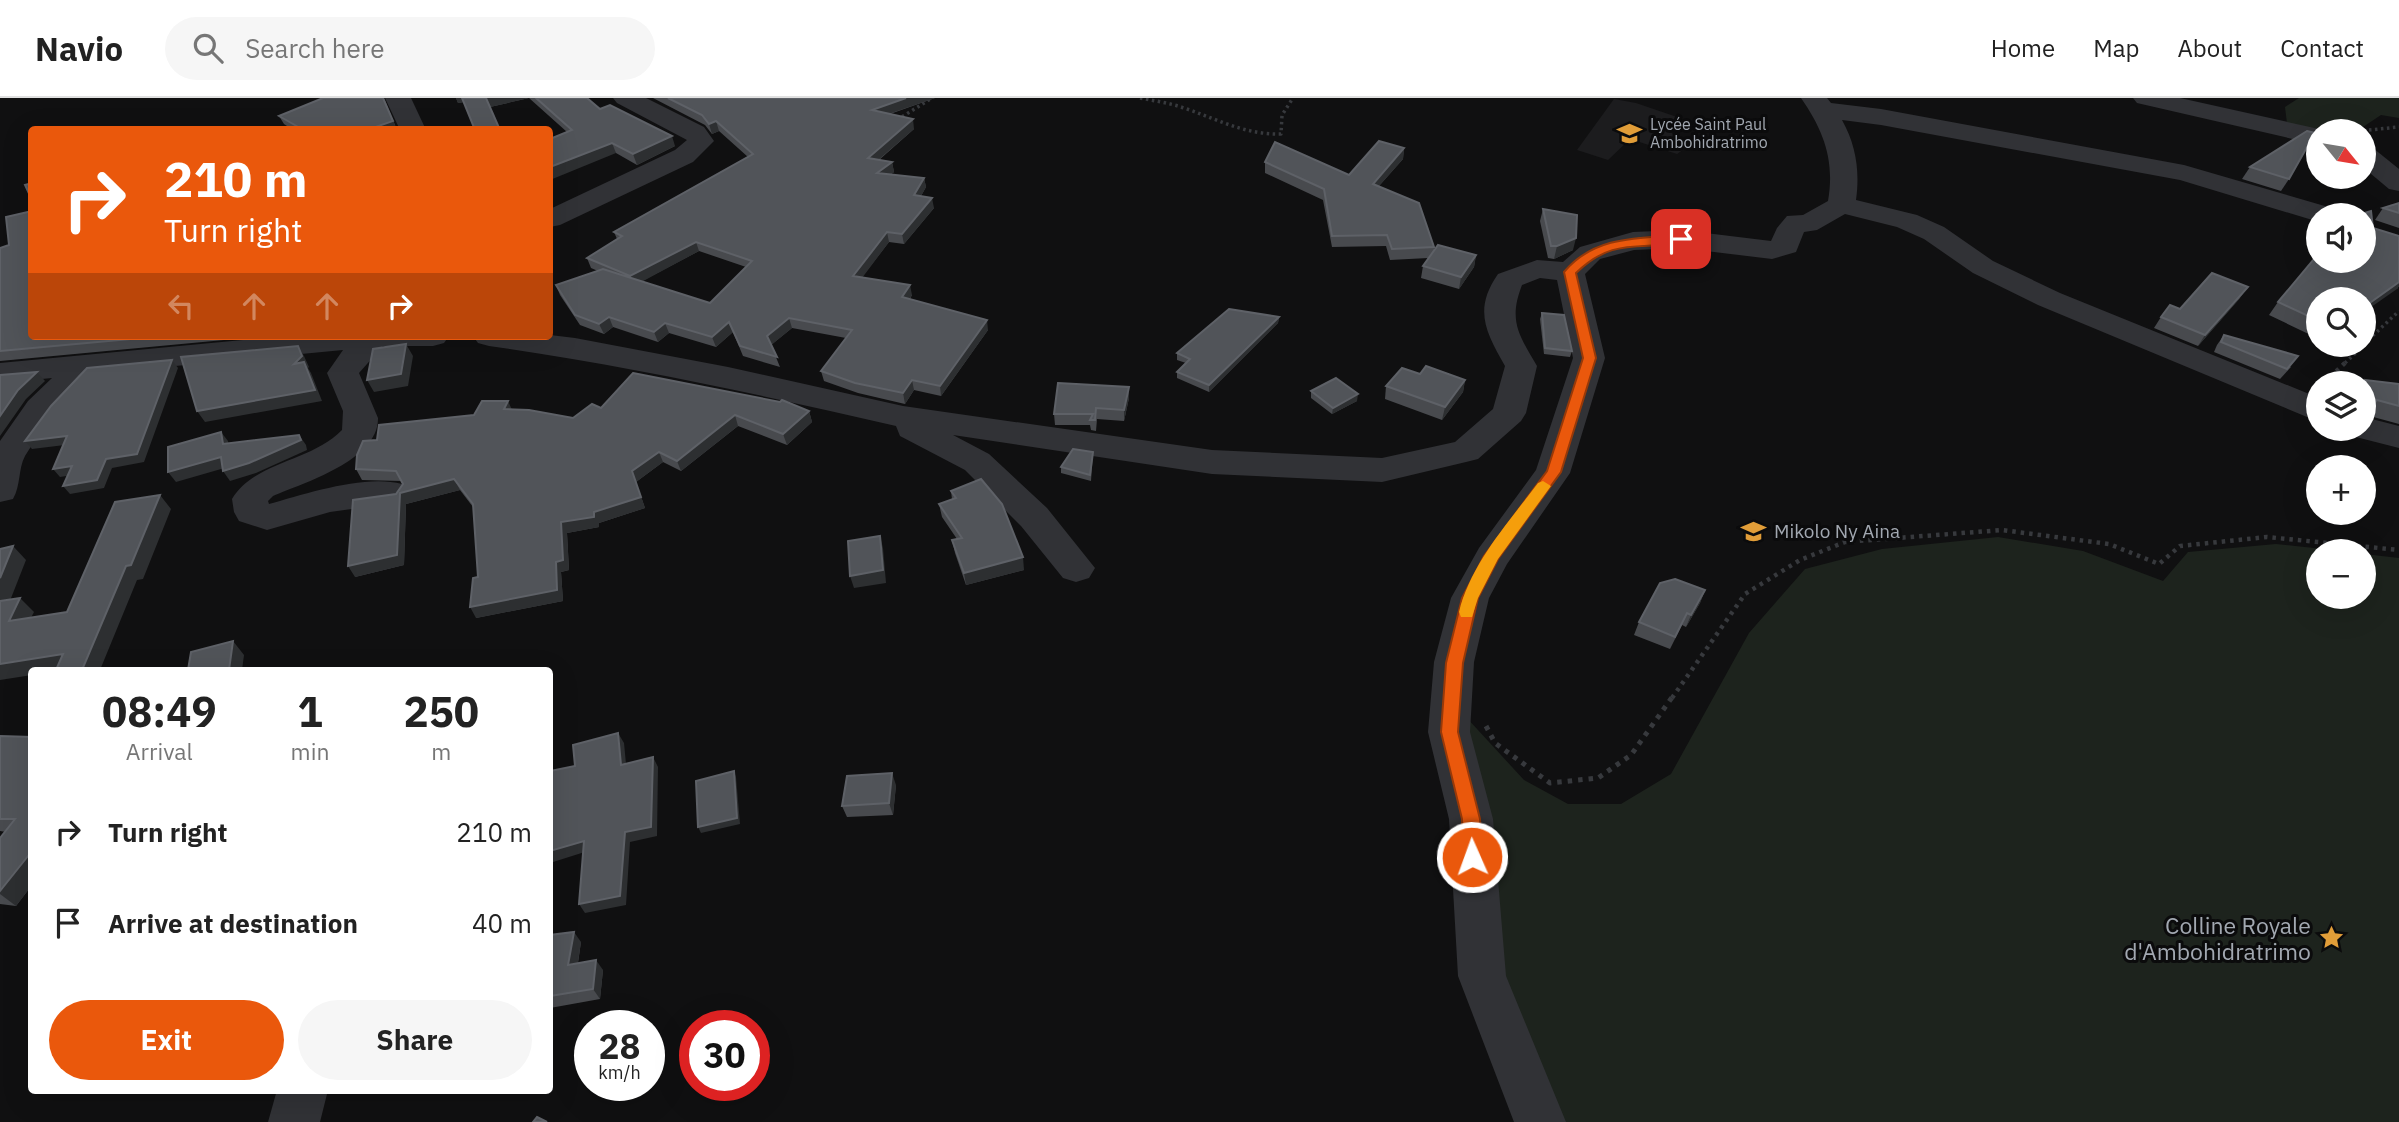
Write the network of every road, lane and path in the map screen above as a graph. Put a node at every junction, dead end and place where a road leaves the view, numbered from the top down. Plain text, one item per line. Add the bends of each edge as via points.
1 (398, 98) edge
2 (626, 98) edge
3 (932, 98) edge
4 (1140, 98) edge
5 (1293, 98) edge
6 (2146, 98) edge
7 (1818, 104) edge
8 (896, 120) edge
9 (411, 126) edge
10 (2399, 127) edge
11 (2376, 128) edge
12 (2306, 134) edge
13 (2376, 164) edge
14 (2399, 183) edge
15 (1841, 205) junction
16 (2306, 209) edge
17 (553, 218) edge
18 (1570, 272) junction
19 (2399, 311) edge
20 (2376, 333) edge
21 (344, 340) edge
22 (371, 340) edge
23 (518, 340) edge
24 (2351, 357) edge
25 (82, 366) junction
26 (2336, 371) edge
27 (0, 373) edge
28 (2306, 406) edge
29 (902, 417) junction
30 (2376, 431) edge
31 (2399, 437) edge
32 (0, 491) edge
33 (388, 493) edge
34 (2399, 550) edge
35 (1076, 568) dead end
36 (1483, 720) dead end
37 (1540, 1122) edge

1 - 9 street
2 - 17 street via 695,133 701,141 684,156
3 - 8 path
4 - 5 path via 1263,135 1281,134 1282,115
6 - 12 street
7 - 15 street via 1833,125 1843,154
7 - 16 street via 2184,173
10 - 11 path
13 - 14 street
15 - 18 street via 1807,224 1797,222 1786,246 1772,250 1681,239 1633,242 1590,253
15 - 28 street via 1907,221 1934,233 1983,267 2049,299
18 - 29 street via 1537,269 1509,280 1504,290 1496,322 1521,366 1509,413 1466,451 1382,470 1212,461
18 - 37 street via 1589,358 1553,472 1492,556 1470,598 1454,663 1449,732 1471,819 1482,976
19 - 20 path
21 - 25 street
22 - 33 street via 343,373 359,408 361,425 352,444 261,487 250,499 252,512 267,517 330,500
23 - 29 street via 728,377
24 - 26 path
25 - 27 street
25 - 32 street via 40,409 6,458
29 - 35 street via 915,431 977,462 1034,517
30 - 31 street
34 - 36 path via 2267,537 2180,546 2160,564 2109,544 2002,530 1845,542 1800,560 1745,594 1631,755 1598,778 1549,783 1495,743

